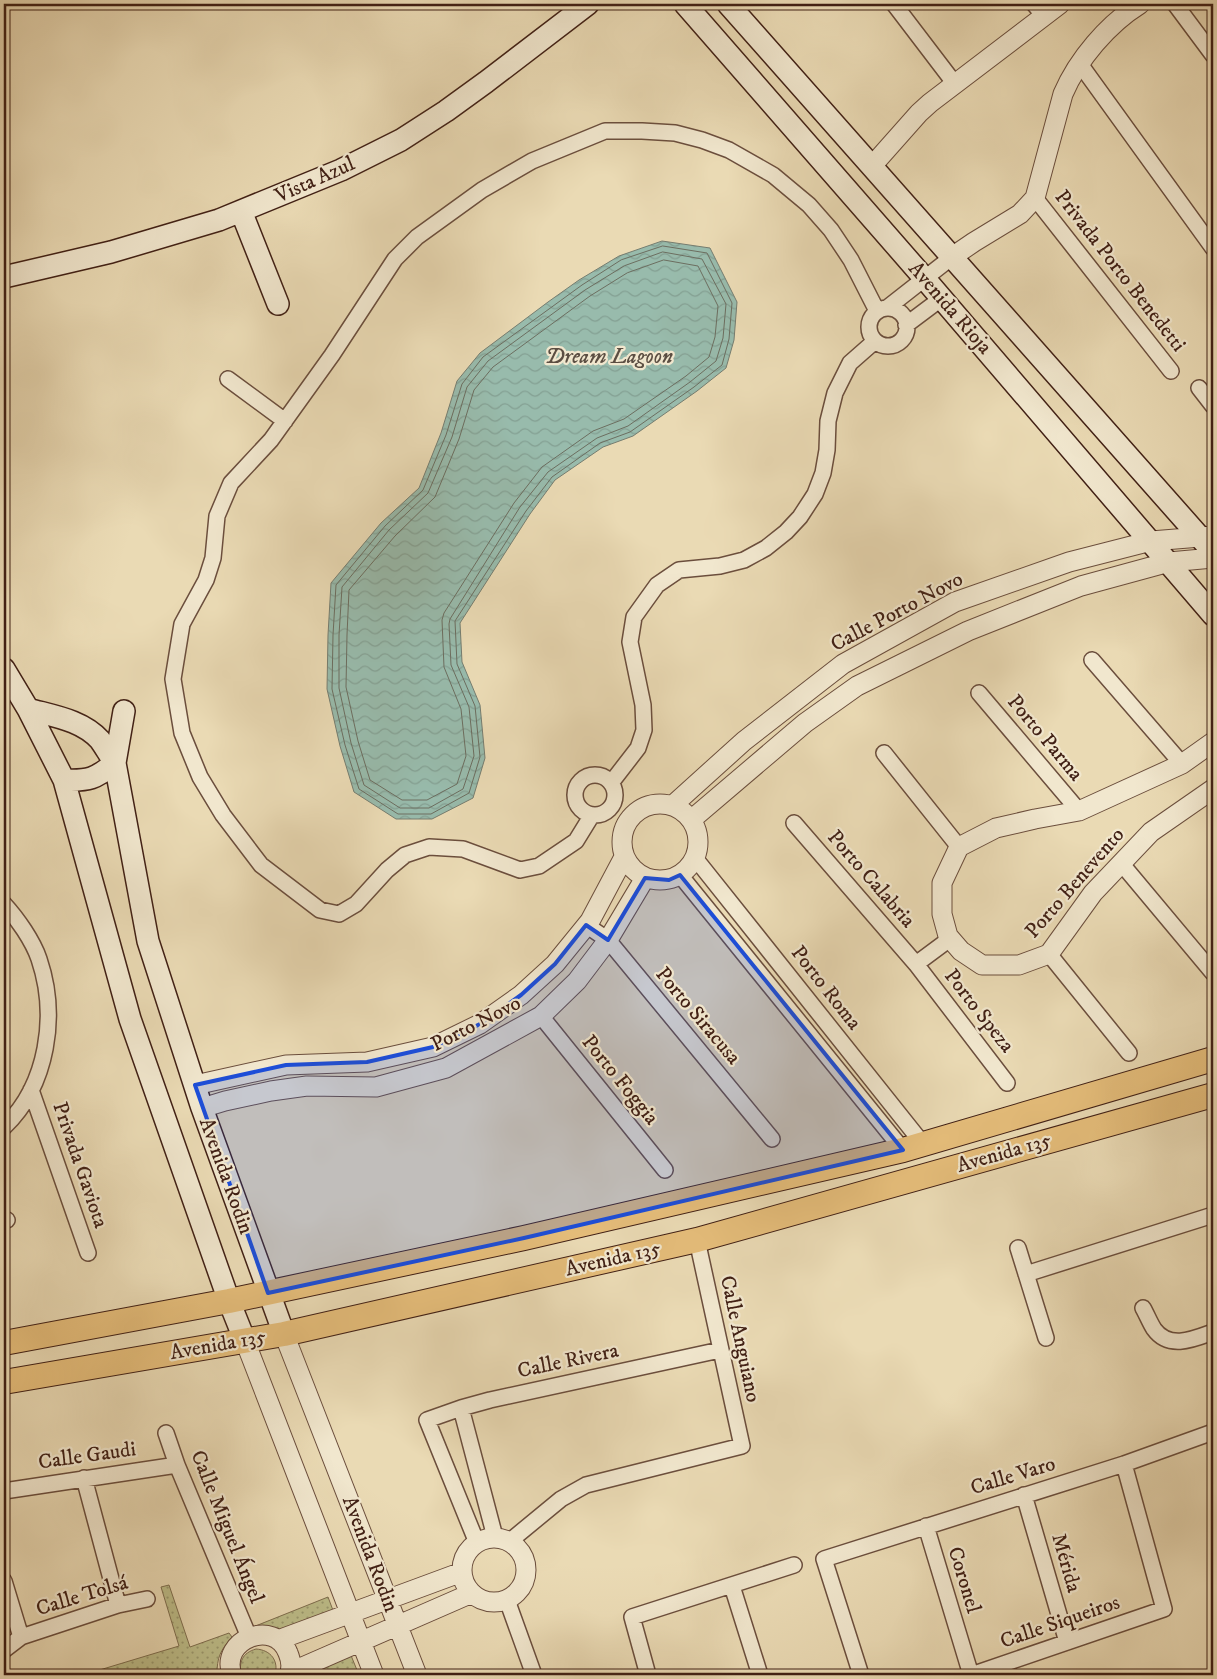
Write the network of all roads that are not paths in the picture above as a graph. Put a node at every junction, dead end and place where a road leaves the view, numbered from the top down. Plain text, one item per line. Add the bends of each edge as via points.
1 (588, 4) edge
2 (685, 4) edge
3 (728, 4) edge
4 (894, 4) edge
5 (1060, 4) edge
6 (1140, 4) edge
7 (1175, 4) edge
8 (1039, 10) edge
9 (1213, 55) edge
10 (1080, 64) junction
11 (955, 84) junction
12 (872, 166) junction
13 (1035, 198) junction
14 (242, 211) junction
15 (1213, 248) edge
16 (952, 257) junction
17 (4, 277) edge
18 (925, 279) junction
19 (942, 298) junction
20 (278, 304) dead end
21 (882, 310) junction
22 (906, 325) junction
23 (875, 340) junction
24 (1170, 371) dead end
25 (228, 380) dead end
26 (1199, 388) dead end
27 (1213, 406) edge
28 (285, 421) junction
29 (1151, 541) junction
30 (1209, 542) edge
31 (1213, 558) edge
32 (1169, 562) junction
33 (1213, 615) edge
34 (1092, 660) dead end
35 (4, 669) edge
36 (979, 693) dead end
37 (28, 709) junction
38 (124, 710) dead end
39 (1213, 742) edge
40 (884, 753) dead end
41 (115, 764) junction
42 (1182, 764) junction
43 (64, 780) junction
44 (611, 783) junction
45 (1212, 792) edge
46 (672, 806) junction
47 (1079, 811) junction
48 (592, 815) junction
49 (691, 820) junction
50 (794, 822) dead end
51 (959, 847) junction
52 (624, 857) junction
53 (695, 858) junction
54 (1121, 863) junction
55 (680, 875) junction
56 (645, 878) junction
57 (4, 904) edge
58 (586, 925) junction
59 (951, 938) junction
60 (608, 940) junction
61 (1049, 954) junction
62 (916, 964) junction
63 (1213, 973) edge
64 (541, 1016) junction
65 (1129, 1053) dead end
66 (1213, 1059) edge
67 (1008, 1083) dead end
68 (195, 1086) junction
69 (32, 1090) junction
70 (1213, 1095) edge
71 (890, 1103) junction
72 (202, 1108) junction
73 (874, 1114) junction
74 (4, 1128) edge
75 (772, 1139) dead end
76 (913, 1147) junction
77 (665, 1170) dead end
78 (1213, 1215) edge
79 (697, 1240) junction
80 (1018, 1248) dead end
81 (88, 1253) dead end
82 (1026, 1274) junction
83 (268, 1293) junction
84 (229, 1301) junction
85 (1143, 1308) dead end
86 (1213, 1332) edge
87 (284, 1334) junction
88 (1046, 1338) dead end
89 (245, 1341) junction
90 (4, 1343) edge
91 (720, 1350) junction
92 (4, 1382) edge
93 (461, 1408) junction
94 (1213, 1432) edge
95 (166, 1433) dead end
96 (1124, 1464) junction
97 (177, 1465) junction
98 (84, 1478) junction
99 (4, 1490) edge
100 (1024, 1495) junction
101 (926, 1526) junction
102 (502, 1539) junction
103 (476, 1543) junction
104 (794, 1566) dead end
105 (462, 1572) junction
106 (4, 1581) edge
107 (732, 1586) junction
108 (472, 1593) junction
109 (147, 1599) dead end
110 (388, 1600) junction
111 (507, 1600) junction
112 (118, 1605) junction
113 (350, 1614) junction
114 (398, 1625) junction
115 (20, 1637) junction
116 (249, 1637) junction
117 (278, 1640) junction
118 (360, 1642) junction
119 (1067, 1642) junction
120 (4, 1650) edge
121 (290, 1674) edge
122 (232, 1675) edge
123 (374, 1675) edge
124 (417, 1675) edge
125 (534, 1675) edge
126 (648, 1675) edge
127 (760, 1675) edge
128 (861, 1675) edge
129 (971, 1675) edge

1 - 14 main road, Vista Azul via 486,82 402,140 341,170
2 - 18 main road, Avenida Rioja
3 - 12 main road, Avenida Rioja
4 - 11 street
5 - 8 street
6 - 10 street via 1104,34
7 - 9 street
8 - 11 street
10 - 13 street via 1063,94
10 - 15 street
11 - 12 street via 920,113
12 - 16 main road, Avenida Rioja
13 - 16 street via 1020,214
13 - 24 street, Privada Porto Benedetti
14 - 17 main road, Vista Azul via 111,252
14 - 20 main road
16 - 18 street
16 - 30 main road, Avenida Rioja
18 - 19 main road, Avenida Rioja
18 - 21 street
19 - 22 street
19 - 29 main road, Avenida Rioja
21 - 22 street via 900,313
21 - 23 street via 872,317 869,325
21 - 28 street via 831,230 809,205 773,175 730,150 676,133 605,131 532,161 482,190 417,237 395,259
22 - 23 street via 904,336 896,344 885,346
23 - 44 street via 850,362 834,393 823,473 815,494 800,517 766,548 744,560 679,570 657,585 634,617 630,642 643,705 644,730 638,748
25 - 28 street
26 - 27 street
28 - 48 street via 231,483 216,516 213,558 206,580 182,624 173,680 182,733 200,777 223,815 261,865 320,910 339,914 356,904 405,855 429,847 463,849 520,870 539,866 576,841
29 - 30 street, Calle Porto Novo
29 - 32 main road, Avenida Rioja
29 - 46 street, Calle Porto Novo via 1069,562 946,606 843,664 744,741
31 - 32 street
32 - 33 main road, Avenida Rioja
32 - 49 street via 1081,586 968,631 857,686 805,723
34 - 42 street
35 - 37 main road, Avenida Rodin
36 - 47 street, Porto Parma
37 - 41 main road, Avenida Rodin via 87,729 100,741
37 - 43 main road, Avenida Rodin
38 - 41 main road
39 - 42 street, Porto Benevento
40 - 51 street
41 - 43 main road via 98,776 81,781
41 - 68 main road, Avenida Rodin via 148,941
42 - 47 street, Porto Benevento
43 - 84 main road, Avenida Rodin via 130,1019
44 - 48 street via 614,803 605,813
44 - 48 street via 594,775 587,776 577,785 577,804
45 - 54 street, Porto Benevento via 1151,832
46 - 49 street
46 - 52 street via 647,806 636,812 622,832
47 - 51 street, Porto Benevento via 996,828
49 - 53 street via 697,832
50 - 62 street, Porto Calabria
51 - 59 street, Porto Benevento via 942,883 942,914
52 - 56 street
52 - 58 street, Porto Novo
53 - 55 street
53 - 71 street, Porto Roma
54 - 61 street, Porto Benevento
54 - 63 street
55 - 56 street via 669,880
55 - 73 street, Porto Roma
56 - 60 street, Porto Novo
57 - 69 street via 17,918 39,958 49,1002 46,1047
58 - 60 street, Porto Siracusa
58 - 68 street, Porto Novo via 555,964 521,995 480,1024 433,1047 367,1062 286,1065
59 - 61 street, Porto Benevento via 961,951 982,965 1019,965
59 - 62 street
60 - 64 street, Porto Novo via 577,981
60 - 75 street, Porto Siracusa
61 - 65 street
62 - 67 street, Porto Speza
64 - 72 street, Porto Novo via 446,1068 376,1086 307,1086 270,1091
64 - 77 street, Porto Foggia
66 - 76 main road, Avenida 135
68 - 72 main road, Avenida Rodin
69 - 74 street
69 - 81 street, Privada Gaviota
70 - 79 main road, Avenida 135
71 - 73 street
71 - 76 street, Porto Roma
72 - 83 main road, Avenida Rodin
73 - 76 street, Porto Roma
76 - 83 main road, Avenida 135 via 524,1238
78 - 82 street
79 - 87 main road, Avenida 135
79 - 91 street, Calle Anguiano
80 - 82 street
82 - 88 street
83 - 84 main road, Avenida 135
83 - 87 main road, Avenida Rodin
84 - 89 main road, Avenida Rodin
84 - 90 main road, Avenida 135
85 - 86 street via 1155,1331 1170,1341 1189,1341
87 - 89 main road, Avenida 135
87 - 110 street, Avenida Rodin
89 - 92 main road, Avenida 135
89 - 113 street, Avenida Rodin
91 - 93 street, Calle Rivera
91 - 102 street, Calle Anguiano via 742,1446 586,1485
93 - 102 street
93 - 103 street, Calle Rivera via 427,1420
94 - 96 street, Calle Varo
95 - 97 street, Calle Miguel Ángel
96 - 100 street, Calle Varo
96 - 119 street, Calle Siqueiros via 1164,1609
97 - 98 street, Calle Gaudi
97 - 116 street, Calle Miguel Ángel
98 - 99 street, Calle Gaudi
98 - 112 street
100 - 101 street, Calle Varo
100 - 119 street, Mérida
101 - 128 street, Calle Varo via 824,1559
101 - 129 street, Coronel
102 - 103 street via 484,1539
102 - 111 street via 517,1547 526,1563 521,1588
103 - 105 street via 464,1557
104 - 107 street
105 - 108 street
105 - 110 street
106 - 115 street
107 - 126 street via 632,1617
107 - 127 street
108 - 111 street via 487,1601
108 - 114 street
109 - 112 street, Calle Tolsá
110 - 113 street
110 - 114 street, Avenida Rodin
111 - 125 street
112 - 115 street, Calle Tolsá
113 - 117 street
113 - 118 street, Avenida Rodin
114 - 118 street
114 - 124 street, Avenida Rodin
115 - 120 street, Calle Tolsá
116 - 117 street via 259,1634
116 - 122 street via 234,1651 230,1660
117 - 121 street via 289,1654
118 - 121 street
118 - 123 street, Avenida Rodin
119 - 129 street, Calle Siqueiros

